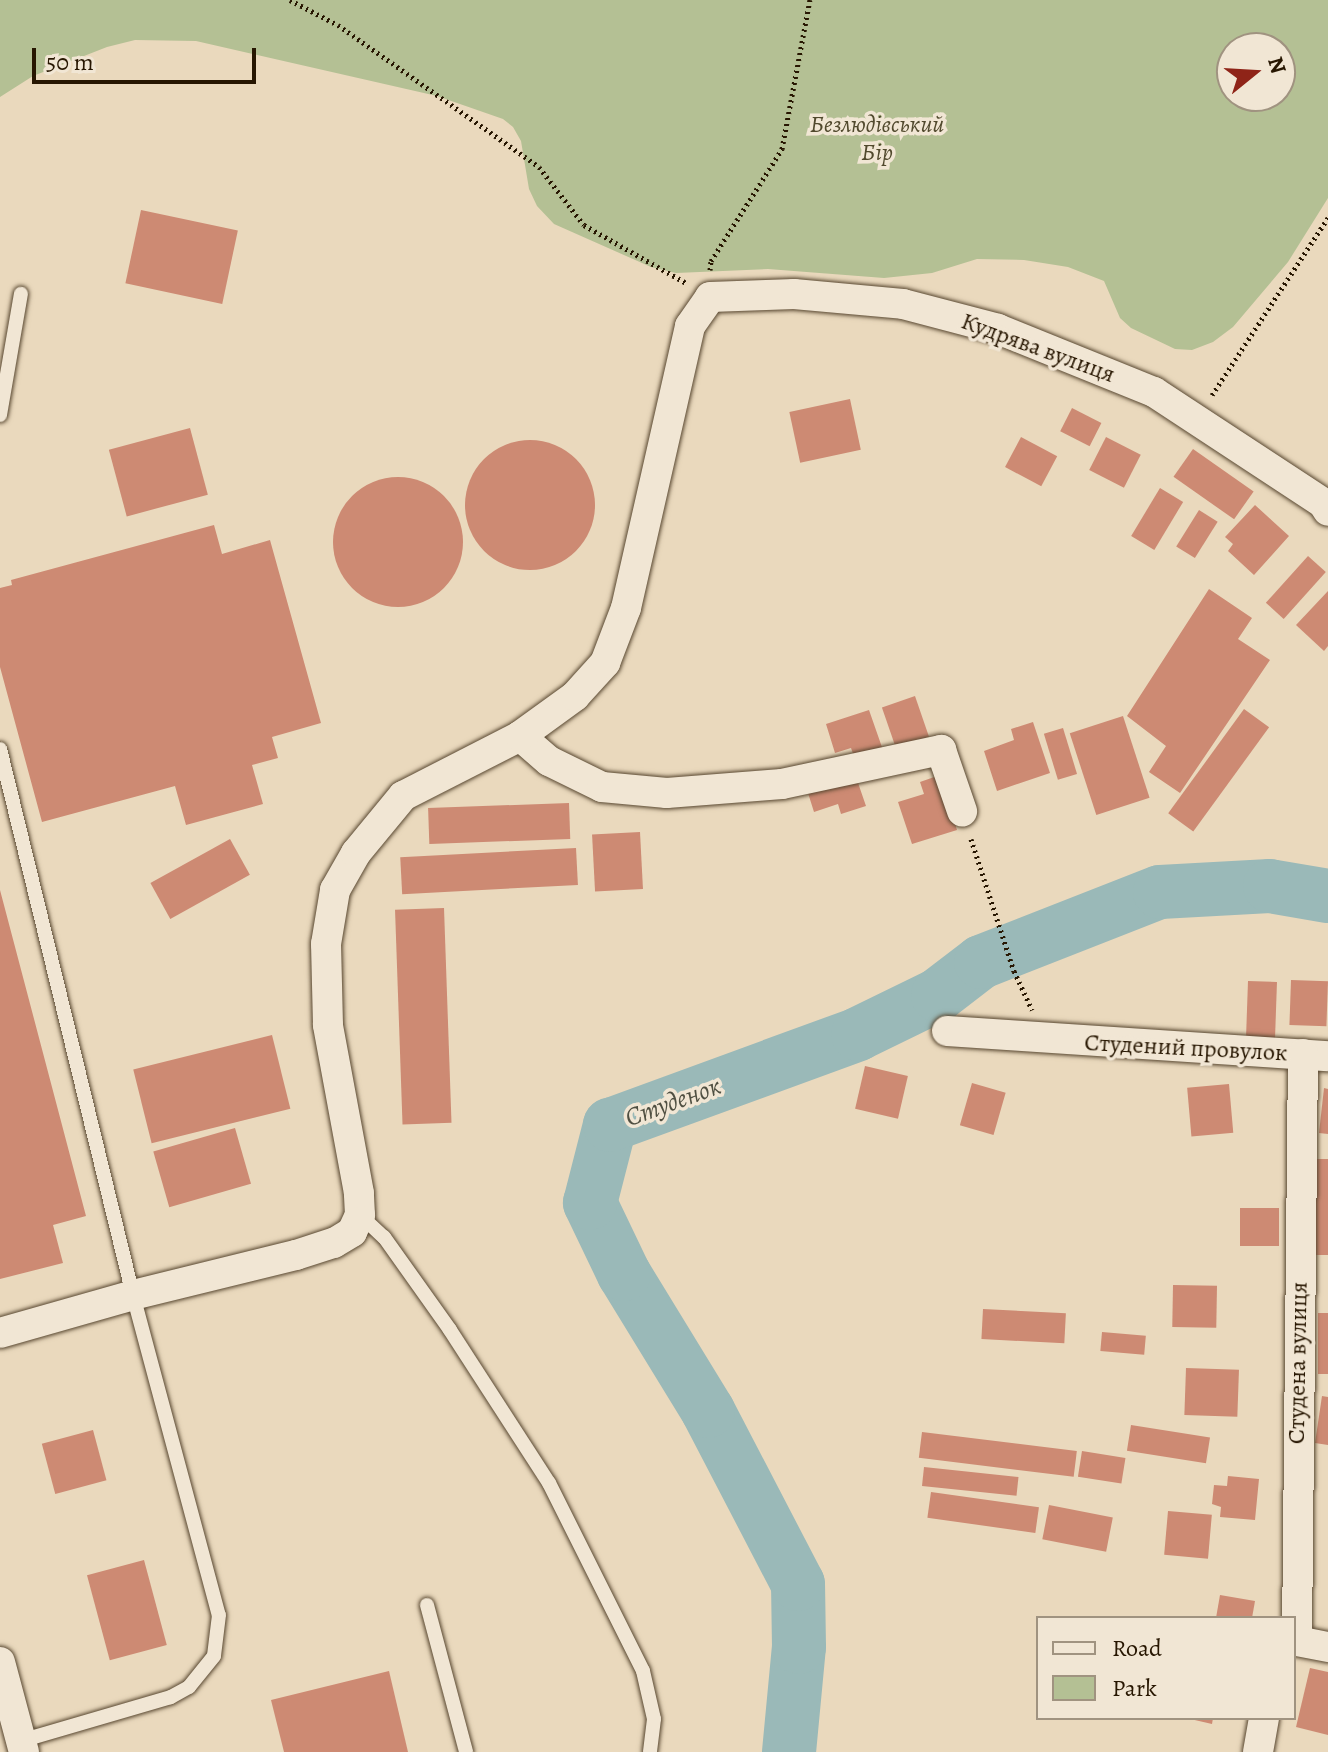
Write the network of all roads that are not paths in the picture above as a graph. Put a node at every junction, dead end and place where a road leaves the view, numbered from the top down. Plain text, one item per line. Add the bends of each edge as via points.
1 (21, 294) dead end
2 (0, 415) edge
3 (1326, 506) edge
4 (520, 736) junction
5 (0, 749) edge
6 (962, 811) road end
7 (947, 1031) dead end
8 (1315, 1055) edge
9 (360, 1215) junction
10 (133, 1295) junction
11 (0, 1333) edge
12 (427, 1605) dead end
13 (1296, 1642) edge
14 (1328, 1647) edge
15 (1, 1667) edge
16 (1264, 1720) edge
17 (23, 1746) edge
18 (466, 1752) edge
19 (650, 1752) edge
20 (1258, 1752) edge

1 - 2 lane
3 - 4 street, Кудрява вулиця via 1154,392 998,329 903,304 794,294 710,297 690,326 626,608 605,663 575,696
4 - 6 street via 549,761 602,787 667,793 782,784 941,750
4 - 9 street via 403,796 356,853 335,890 326,944 328,1025
5 - 10 lane
7 - 8 street, Студений провулок
8 - 13 street, Студена вулиця
9 - 10 street via 352,1232 334,1243
9 - 19 lane via 384,1237 442,1318 549,1483 643,1671 654,1719
10 - 11 street
10 - 17 lane via 219,1615 219,1636 204,1673 171,1697
12 - 18 lane
13 - 14 street, Студена вулиця
15 - 17 street
16 - 20 street

